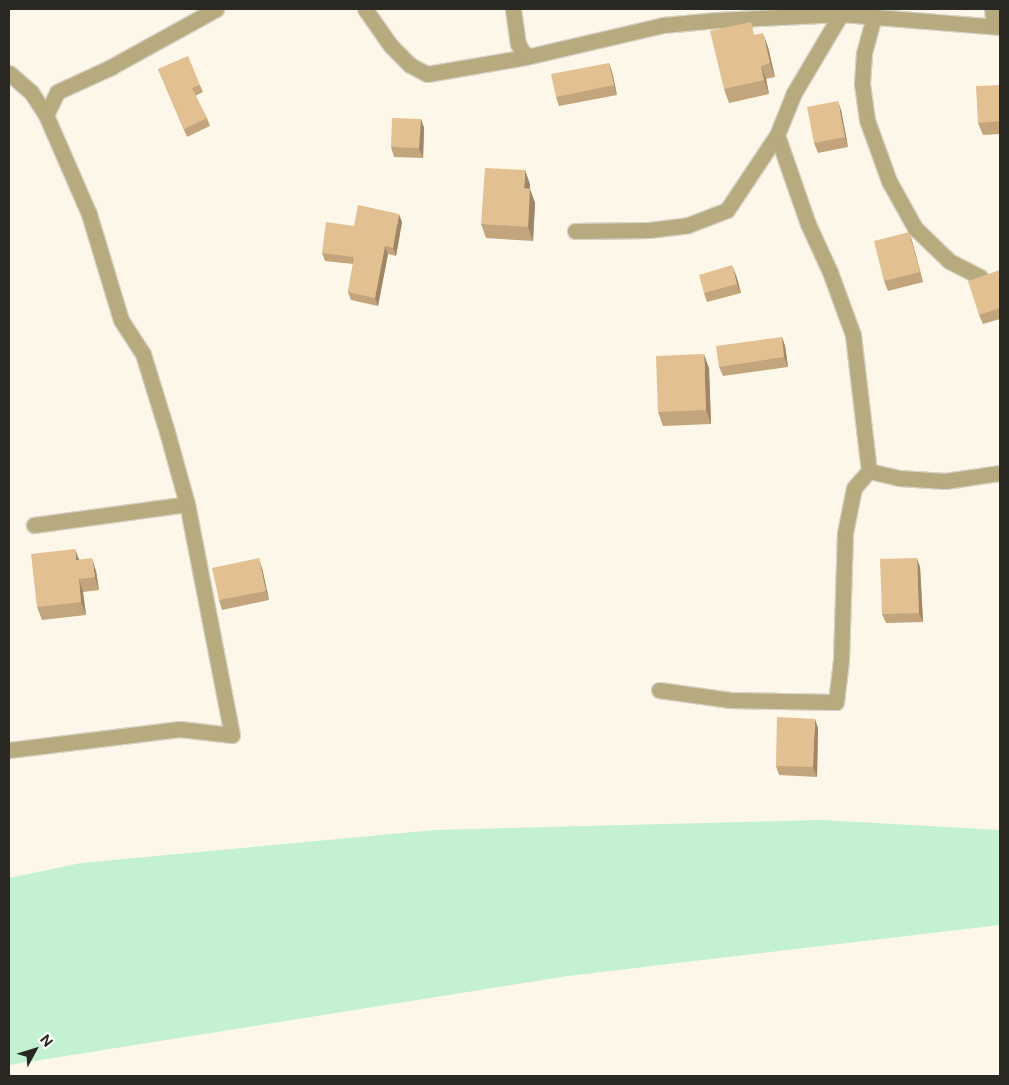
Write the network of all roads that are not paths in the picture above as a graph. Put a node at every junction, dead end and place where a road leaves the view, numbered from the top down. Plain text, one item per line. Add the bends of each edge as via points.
1 (216, 9) edge
2 (365, 9) edge
3 (513, 9) edge
4 (992, 9) edge
5 (719, 14) edge
6 (841, 14) junction
7 (874, 16) junction
8 (997, 26) edge
9 (526, 57) junction
10 (9, 73) edge
11 (31, 92) junction
12 (56, 92) junction
13 (46, 115) junction
14 (777, 135) junction
15 (575, 231) dead end
16 (980, 277) edge
17 (869, 471) junction
18 (1000, 473) edge
19 (187, 504) junction
20 (34, 526) dead end
21 (659, 690) dead end
22 (9, 750) edge

1 - 12 street via 111,67
2 - 9 street via 391,46 410,65 427,74
3 - 9 street via 518,44
4 - 8 street
5 - 6 street
5 - 9 street
6 - 7 street
6 - 14 street via 794,94
7 - 8 street
7 - 16 street via 864,54 862,84 867,120 890,181 914,228 950,261
10 - 11 street
11 - 12 street
11 - 13 street
12 - 13 street
13 - 19 street via 89,214 121,320 143,354
14 - 15 street via 734,201 727,210 714,217 688,225 649,230
14 - 17 street via 808,224 853,335
17 - 18 street via 898,478 945,481
17 - 21 street via 854,488 845,534 841,660 836,702 730,700
19 - 20 street
19 - 22 street via 232,735 180,729

